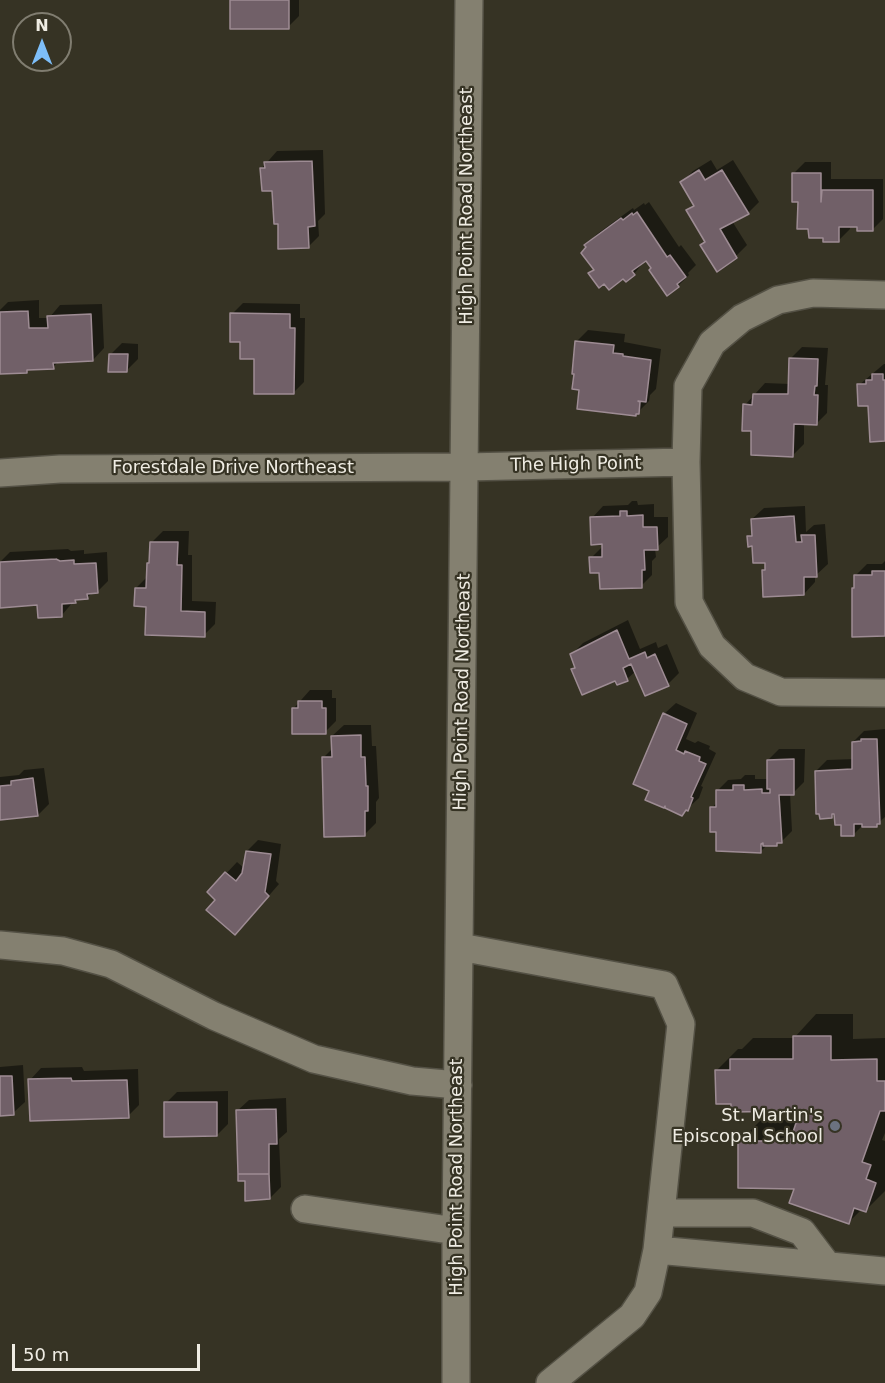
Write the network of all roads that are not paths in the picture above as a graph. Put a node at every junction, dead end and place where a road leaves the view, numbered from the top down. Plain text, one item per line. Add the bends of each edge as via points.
1 (469, 0) edge
2 (885, 295) edge
3 (686, 462) junction
4 (466, 467) junction
5 (0, 473) edge
6 (885, 693) edge
7 (0, 945) edge
8 (460, 947) junction
9 (458, 1085) junction
10 (305, 1209) dead end
11 (661, 1213) junction
12 (456, 1231) junction
13 (657, 1250) junction
14 (827, 1265) junction
15 (885, 1270) edge
16 (456, 1383) edge
17 (550, 1383) edge

1 - 4 street, High Point Road Northeast
2 - 3 street via 813,293 778,300 742,318 712,343 688,386
3 - 4 street, The High Point
3 - 6 street via 689,602 712,646 745,677 781,692
4 - 5 street, Forestdale Drive Northeast via 60,469
4 - 8 street, High Point Road Northeast
7 - 9 street via 63,951 111,964 214,1016 314,1059 412,1081
8 - 9 street, High Point Road Northeast
8 - 11 street via 664,985 681,1024
9 - 12 street, High Point Road Northeast
10 - 12 street
11 - 13 street
11 - 14 street via 753,1213 802,1232
12 - 16 street, High Point Road Northeast
13 - 14 street
13 - 17 street via 648,1292 632,1316
14 - 15 street

